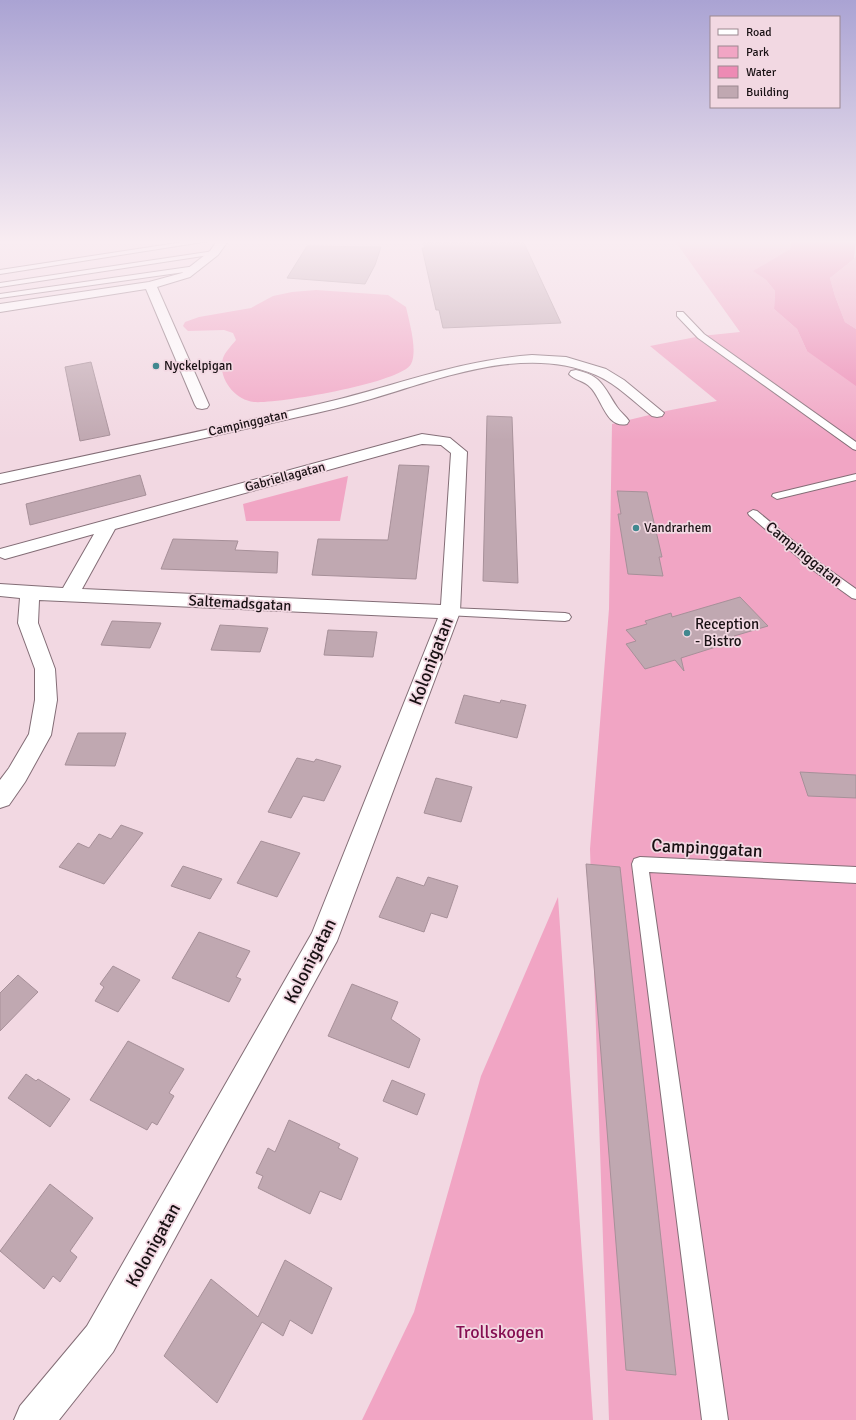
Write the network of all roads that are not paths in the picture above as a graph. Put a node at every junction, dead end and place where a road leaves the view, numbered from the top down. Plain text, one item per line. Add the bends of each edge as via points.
1 (160, 307) edge
2 (680, 314) dead end
3 (495, 363) junction
4 (202, 405) dead end
5 (657, 413) dead end
6 (622, 421) dead end
7 (856, 447) edge
8 (459, 452) joint
9 (856, 477) edge
10 (0, 479) edge
11 (777, 496) dead end
12 (753, 513) dead end
13 (108, 525) junction
14 (5, 553) dead end
15 (0, 590) edge
16 (30, 593) junction
17 (69, 595) junction
18 (856, 595) edge
19 (450, 612) junction
20 (565, 618) dead end
21 (0, 798) edge
22 (856, 875) edge
23 (34, 1420) edge
24 (715, 1420) edge

1 - 4 street
2 - 7 lane via 701,336
3 - 5 street, Campinggatan via 541,359 586,367 613,379
3 - 6 street, Campinggatan via 562,371 581,376 598,386 612,411
3 - 10 street, Campinggatan via 457,370 333,404
8 - 13 street, Gabriellagatan via 445,441 422,439
8 - 19 street, Kolonigatan
9 - 11 lane, Campinggatan
12 - 18 lane, Campinggatan via 817,567
13 - 14 street, Gabriellagatan
13 - 17 street
15 - 16 street, Saltemadsgatan
16 - 17 street, Saltemadsgatan
16 - 21 street via 28,623 45,669 46,700 40,735 18,775
17 - 19 street, Saltemadsgatan
19 - 20 lane
19 - 23 street, Kolonigatan via 323,942 100,1340
22 - 24 lane, Campinggatan via 640,864

